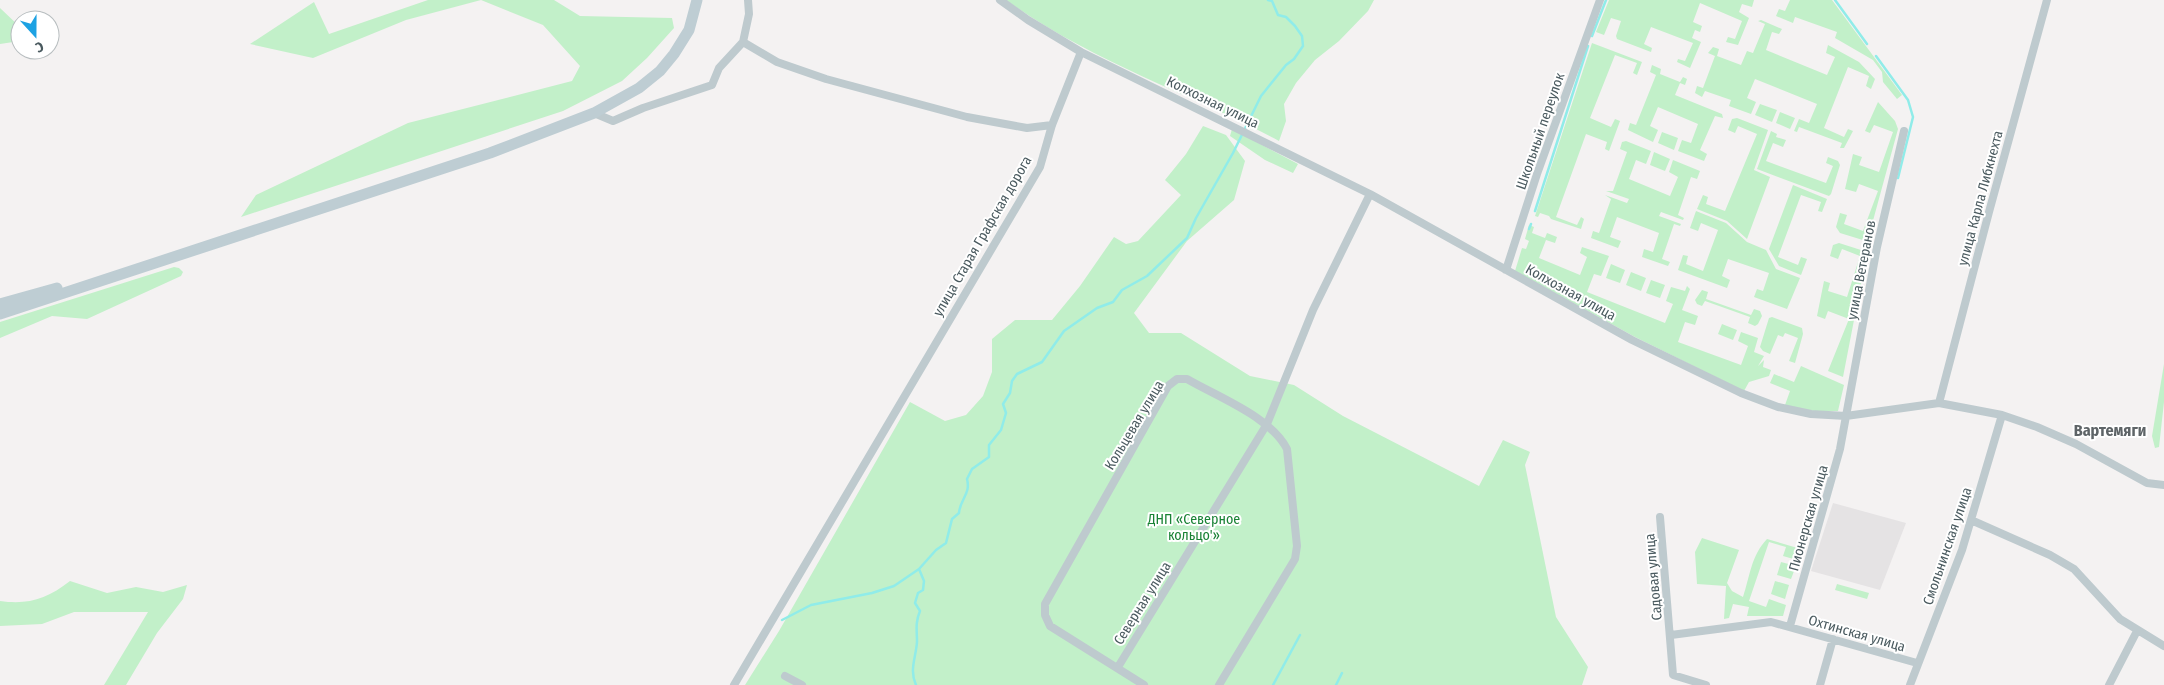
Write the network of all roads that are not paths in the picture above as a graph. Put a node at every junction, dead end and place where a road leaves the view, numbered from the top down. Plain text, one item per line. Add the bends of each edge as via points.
1 (697, 0) edge
2 (748, 0) edge
3 (1000, 0) edge
4 (1600, 0) edge
5 (2047, 0) edge
6 (742, 42) junction
7 (1081, 52) junction
8 (594, 113) junction
9 (1052, 125) junction
10 (1904, 130) dead end
11 (1370, 194) junction
12 (180, 253) junction
13 (1506, 270) junction
14 (0, 304) edge
15 (0, 314) edge
16 (1939, 403) junction
17 (2002, 415) junction
18 (1846, 416) junction
19 (1267, 424) junction
20 (2164, 485) edge
21 (1660, 517) dead end
22 (1971, 520) junction
23 (1790, 626) junction
24 (2136, 631) junction
25 (1671, 635) junction
26 (1833, 640) junction
27 (2164, 646) edge
28 (1917, 664) junction
29 (1118, 667) junction
30 (785, 676) dead end
31 (734, 685) edge
32 (802, 685) edge
33 (1144, 685) edge
34 (1219, 685) edge
35 (1706, 685) edge
36 (1820, 685) edge
37 (1910, 685) edge
38 (2109, 685) edge

1 - 8 main road via 689,30 660,71 639,88
2 - 6 street via 749,14
3 - 7 street, Колхозная улица
4 - 13 street, Школьный переулок
5 - 16 street, улица Карла Либкнехта
6 - 8 street via 719,68 712,85 614,120
6 - 9 street via 777,62 826,79 967,117 1027,128
7 - 9 street, улица Старая Графская дорога
7 - 11 street, Колхозная улица
8 - 12 main road via 490,153
9 - 31 street, улица Старая Графская дорога via 1040,167
10 - 18 street, улица Ветеранов via 1877,246
11 - 13 street, Колхозная улица
11 - 19 street, Северная улица via 1313,310
12 - 14 main road
12 - 15 main road
13 - 18 street, Колхозная улица via 1632,340 1741,393 1778,407 1811,414
16 - 17 street, Колхозная улица
16 - 18 street, Колхозная улица
17 - 20 street, Колхозная улица via 2076,444 2147,483
17 - 22 street, Смольнинская улица
18 - 23 street, Пионерская улица via 1840,449
19 - 29 street, Северная улица
19 - 29 street, Кольцевая улица via 1188,379 1178,379 1168,386 1045,604 1050,626
19 - 34 street, Кольцевая улица via 1281,437 1286,449 1297,546 1295,559
21 - 25 street, Садовая улица
22 - 24 street via 2074,569 2120,619
22 - 28 street, Смольнинская улица
23 - 25 street, Охтинская улица via 1771,622
23 - 26 street, Охтинская улица
24 - 27 street
24 - 38 street
25 - 35 street, Садовая улица via 1672,675
26 - 28 street, Охтинская улица
26 - 36 street
28 - 37 street, Смольнинская улица
29 - 33 street, Кольцевая улица
30 - 32 street

